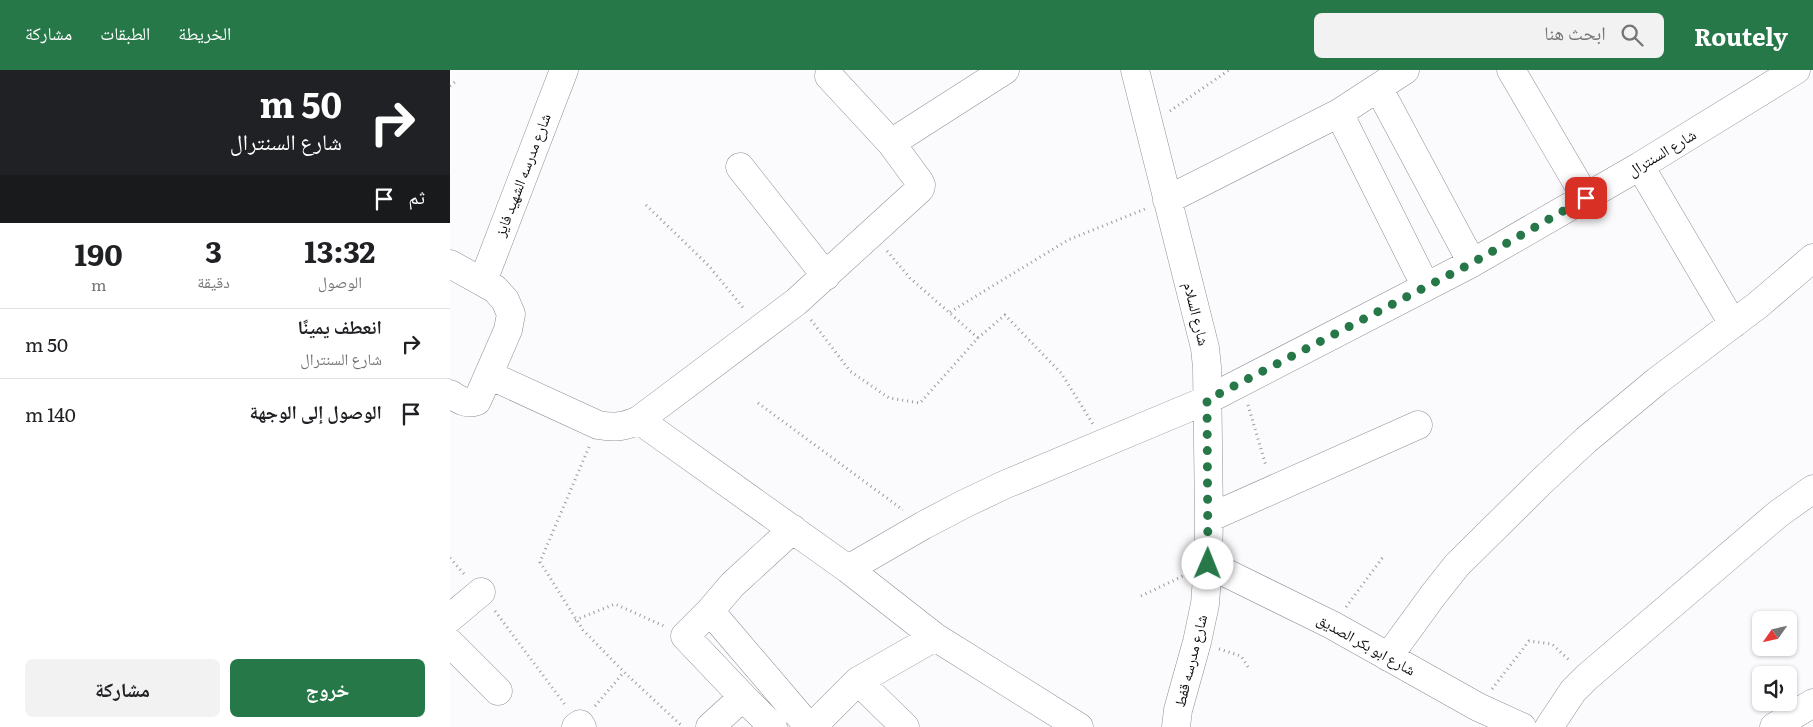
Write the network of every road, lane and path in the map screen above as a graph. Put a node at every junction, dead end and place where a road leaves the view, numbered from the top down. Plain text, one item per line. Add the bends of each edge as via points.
1 (564, 70) edge
2 (1004, 70) edge
3 (1135, 70) edge
4 (1229, 70) edge
5 (1405, 70) edge
6 (1512, 70) edge
7 (1796, 70) edge
8 (829, 76) dead end
9 (455, 82) dead end
10 (450, 86) edge
11 (1379, 89) junction
12 (1339, 113) junction
13 (1149, 126) junction
14 (891, 143) junction
15 (1640, 166) junction
16 (740, 167) dead end
17 (1586, 198) junction
18 (1167, 200) junction
19 (646, 205) dead end
20 (872, 233) junction
21 (1813, 258) edge
22 (1472, 263) junction
23 (450, 264) edge
24 (826, 276) junction
25 (483, 281) junction
26 (1426, 287) junction
27 (796, 302) junction
28 (950, 312) junction
29 (1733, 324) junction
30 (761, 329) junction
31 (978, 338) junction
32 (489, 375) junction
33 (1241, 383) junction
34 (450, 394) edge
35 (1207, 400) junction
36 (758, 403) dead end
37 (639, 420) junction
38 (598, 425) junction
39 (1418, 425) dead end
40 (1105, 444) junction
41 (1813, 489) edge
42 (1273, 490) junction
43 (1209, 518) junction
44 (924, 525) junction
45 (793, 528) junction
46 (1383, 557) dead end
47 (1208, 564) junction
48 (848, 569) junction
49 (481, 592) joint
50 (1141, 596) dead end
51 (710, 611) junction
52 (450, 618) edge
53 (575, 620) junction
54 (1332, 625) junction
55 (685, 636) junction
56 (935, 637) junction
57 (1197, 642) junction
58 (450, 643) edge
59 (1388, 657) junction
60 (1250, 670) dead end
61 (624, 672) junction
62 (1587, 677) junction
63 (858, 681) junction
64 (498, 691) dead end
65 (743, 697) junction
66 (1813, 703) edge
67 (1478, 707) junction
68 (1064, 724) edge
69 (579, 726) edge
70 (682, 727) edge
71 (710, 727) edge
72 (773, 727) edge
73 (810, 727) edge
74 (905, 727) edge
75 (1176, 727) edge
76 (1522, 727) edge
77 (1549, 727) edge
78 (1774, 727) edge

1 - 25 street, شارع مدرسه الشهيد فايز
2 - 14 street
3 - 13 street, شارع السلام
4 - 13 path
5 - 11 street
6 - 17 street
7 - 15 street, شارع السنترال
8 - 14 street
9 - 10 path
11 - 12 street
11 - 22 street
12 - 18 street
12 - 26 street
13 - 18 street, شارع السلام
14 - 20 street via 919,181 920,189
15 - 17 street, شارع السنترال
15 - 29 street
16 - 24 street
17 - 22 street, شارع السنترال
18 - 28 path via 1068,240
18 - 35 street, شارع السلام via 1205,348
19 - 30 path via 709,266
20 - 24 street
20 - 28 path via 910,278
21 - 29 street
22 - 26 street, شارع السنترال
23 - 25 street
24 - 27 street
25 - 32 street via 505,300 511,314 508,330
26 - 33 street, شارع السنترال
27 - 30 street
27 - 31 path via 850,371 889,398 920,402
28 - 31 path
29 - 59 street via 1586,440 1510,511 1457,565
30 - 37 street
31 - 40 path via 1005,315 1061,373
32 - 34 street via 477,401 470,404
32 - 38 street
33 - 35 street, شارع السنترال
33 - 42 path
35 - 40 street, شارع السنترال
35 - 43 street, شارع السلام
36 - 44 path
37 - 38 street via 612,428
37 - 45 street
38 - 53 path via 540,562
39 - 42 street
40 - 44 street, شارع السنترال via 1004,485
41 - 62 street via 1778,514
42 - 43 street
43 - 47 street, شارع السلام
44 - 48 street, شارع السنترال
45 - 48 street
45 - 51 street via 732,585
46 - 54 path
47 - 50 path
47 - 54 street, شارع ابو بكر الصديق
47 - 57 street, شارع مدرسه قفط via 1205,604
48 - 56 street
49 - 52 street
49 - 69 path
51 - 55 street
51 - 73 street
53 - 55 path via 615,604
53 - 61 path
54 - 59 street, شارع ابو بكر الصديق
55 - 65 street
56 - 63 street
56 - 68 street
57 - 60 path via 1241,656
57 - 75 street, شارع مدرسه قفط
58 - 64 street
59 - 67 street, شارع ابو بكر الصديق
61 - 69 path
61 - 70 path
62 - 67 path via 1552,644 1529,641
62 - 77 street via 1573,691
63 - 73 street
63 - 74 street
65 - 71 street
65 - 72 street
66 - 78 street
67 - 76 street, شارع ابو بكر الصديق

